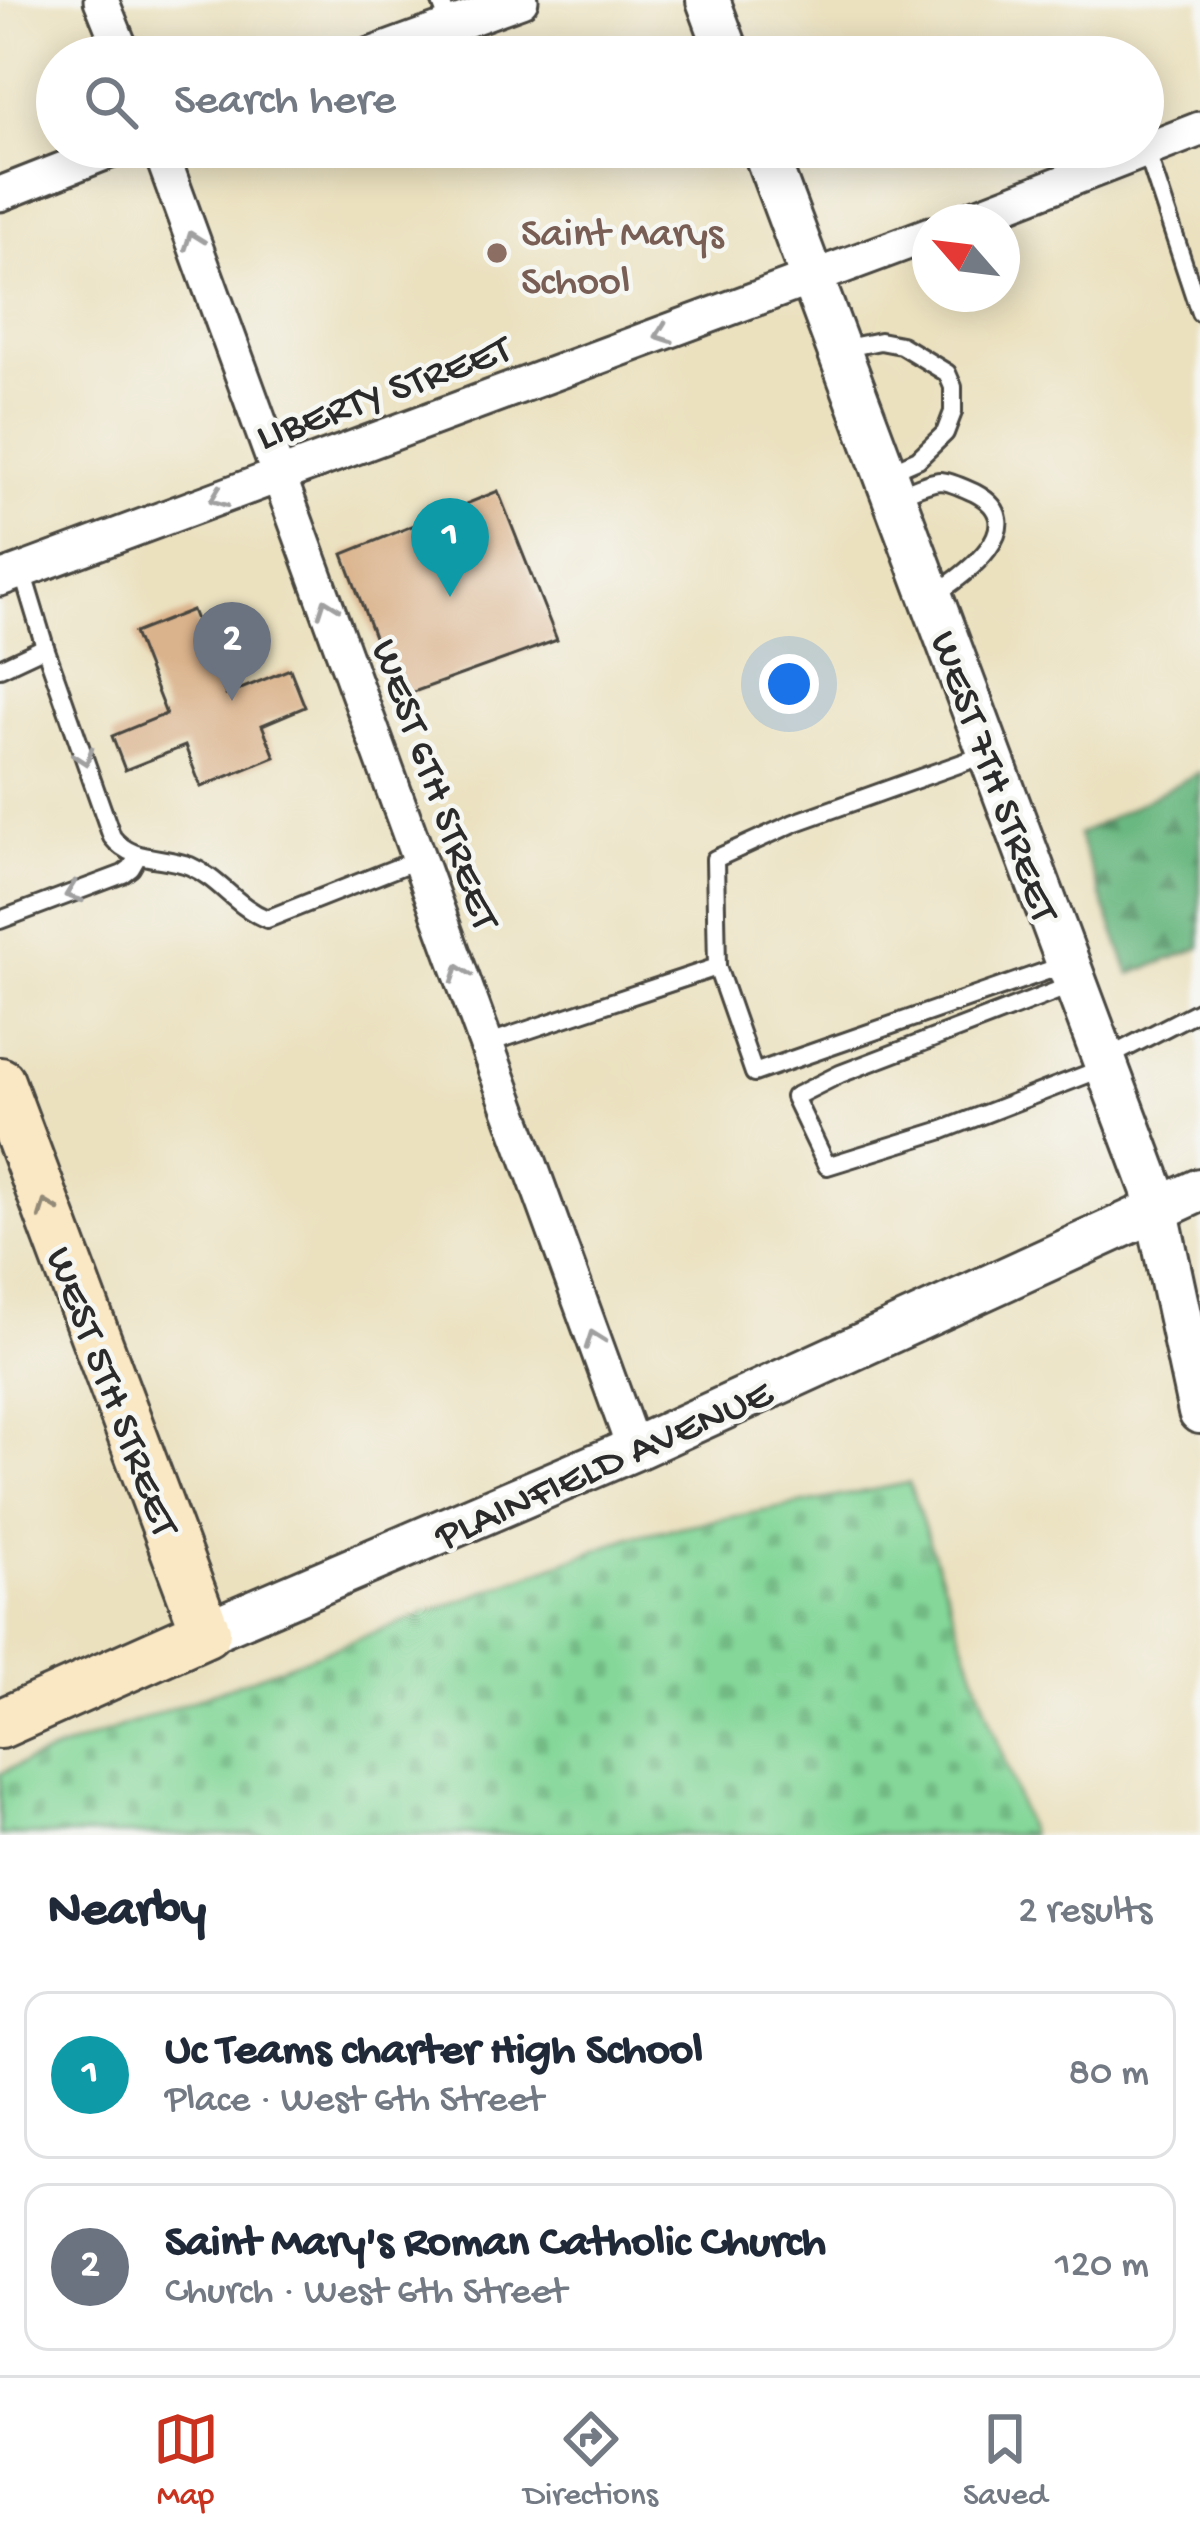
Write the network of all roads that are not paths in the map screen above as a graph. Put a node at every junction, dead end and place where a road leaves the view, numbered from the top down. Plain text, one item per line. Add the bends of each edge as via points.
1 (101, 0) edge
2 (521, 0) edge
3 (708, 0) edge
4 (445, 13) edge
5 (116, 36) edge
6 (403, 36) edge
7 (721, 36) edge
8 (1200, 130) edge
9 (1164, 143) edge
10 (66, 168) edge
11 (167, 168) edge
12 (771, 168) edge
13 (1100, 168) edge
14 (1152, 168) edge
15 (0, 194) edge
16 (1007, 204) edge
17 (912, 241) edge
18 (813, 279) junction
19 (1200, 313) edge
20 (839, 349) junction
21 (278, 475) junction
22 (890, 485) junction
23 (11, 576) edge
24 (932, 597) junction
25 (45, 647) junction
26 (0, 668) edge
27 (991, 753) junction
28 (139, 856) junction
29 (419, 860) junction
30 (0, 920) edge
31 (716, 967) junction
32 (1072, 974) junction
33 (1200, 1010) edge
34 (486, 1044) junction
35 (1106, 1063) junction
36 (0, 1082) edge
37 (1200, 1190) edge
38 (1156, 1209) junction
39 (1200, 1412) edge
40 (634, 1449) junction
41 (206, 1632) junction
42 (0, 1724) edge

1 - 5 street
2 - 4 street
3 - 7 street
4 - 6 street
8 - 9 street
10 - 15 street
21 -> 11 street, WEST 6TH STREET
12 - 18 street, WEST 7TH STREET
13 - 16 street
14 - 19 lane
17 - 18 street, LIBERTY STREET
18 - 20 street, WEST 7TH STREET
18 -> 21 street, LIBERTY STREET
20 - 22 street, WEST 7TH STREET
20 - 22 lane via 901,345 947,373 953,387 945,433
21 -> 23 street, LIBERTY STREET
29 -> 21 street, WEST 6TH STREET
22 - 24 street, WEST 7TH STREET
22 - 24 lane via 940,481 993,508 991,546
23 - 25 lane
24 - 27 street, WEST 7TH STREET
25 - 26 lane
25 -> 28 lane via 112,837
27 - 31 lane via 715,859
27 - 32 street, WEST 7TH STREET
28 - 29 lane via 204,872 267,919
28 -> 30 lane via 124,874
34 -> 29 street, WEST 6TH STREET
31 - 32 lane via 754,1073
31 - 34 lane
32 - 35 street, WEST 7TH STREET
32 - 35 lane via 794,1097 827,1166 943,1130
33 - 35 lane
40 -> 34 street, WEST 6TH STREET
35 - 38 street, WEST 7TH STREET
41 -> 36 main road, WEST 5TH STREET
37 - 38 street, PLAINFIELD AVENUE
38 - 39 street, WEST 7TH STREET
38 - 40 street, PLAINFIELD AVENUE
40 - 41 street, PLAINFIELD AVENUE
41 - 42 main road, PLAINFIELD AVENUE

